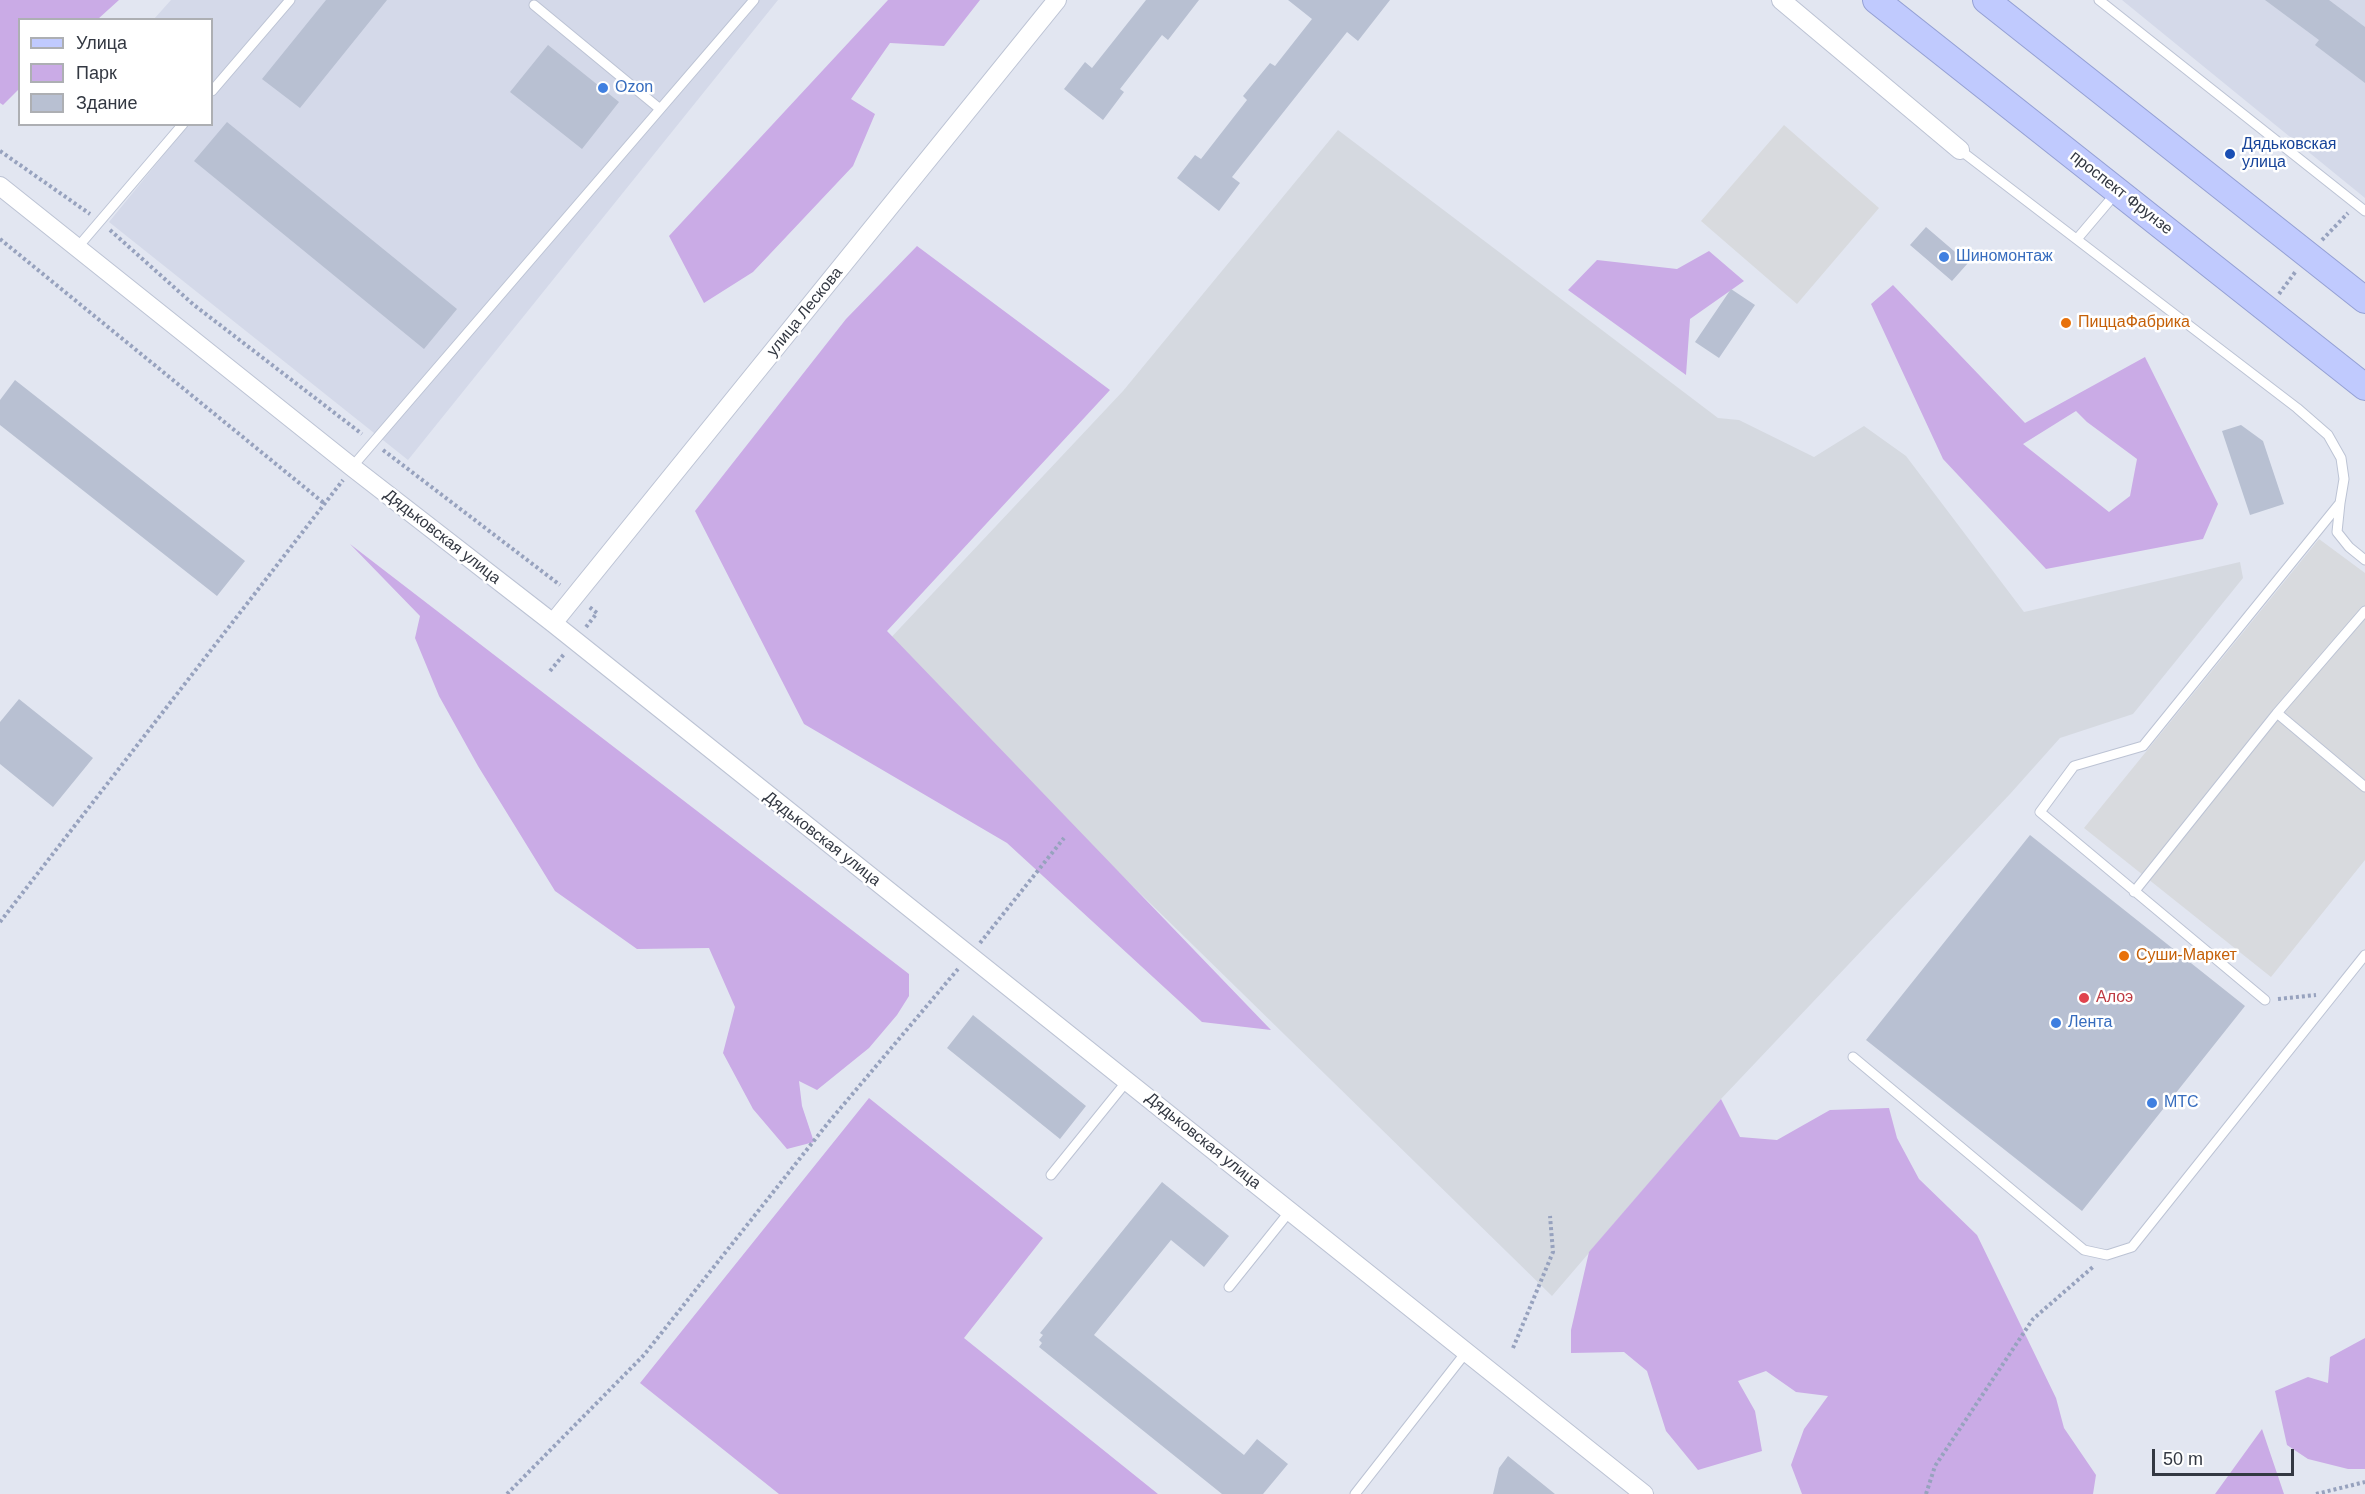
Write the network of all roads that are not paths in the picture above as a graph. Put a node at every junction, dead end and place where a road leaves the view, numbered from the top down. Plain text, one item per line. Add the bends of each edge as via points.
1 (290, 0) edge
2 (754, 0) edge
3 (1057, 0) edge
4 (1781, 0) edge
5 (1876, 0) edge
6 (1986, 0) edge
7 (2098, 0) edge
8 (534, 5) dead end
9 (213, 90) edge
10 (660, 109) junction
11 (181, 126) edge
12 (1960, 150) joint
13 (0, 186) edge
14 (2118, 191) junction
15 (2365, 211) edge
16 (2077, 239) junction
17 (77, 248) junction
18 (2365, 300) edge
19 (2365, 387) edge
20 (352, 467) junction
21 (2340, 503) junction
22 (2365, 560) edge
23 (2365, 611) edge
24 (553, 623) junction
25 (2277, 713) junction
26 (2365, 787) edge
27 (2134, 892) junction
28 (2365, 956) edge
29 (2265, 1000) dead end
30 (1853, 1057) dead end
31 (1127, 1081) junction
32 (1052, 1175) dead end
33 (1290, 1211) junction
34 (1229, 1287) dead end
35 (1467, 1351) junction
36 (1355, 1494) edge
37 (1644, 1494) edge

1 - 9 lane
2 - 10 lane
3 - 24 street, улица Лескова
4 - 12 street
5 - 14 main road, проспект Фрунзе
6 - 18 main road
7 - 15 lane
8 - 10 lane
10 - 20 lane
11 - 17 lane
12 - 16 lane
13 - 17 street, Дядьковская улица
14 - 16 lane
14 - 19 main road, проспект Фрунзе
16 - 21 lane via 2328,435 2341,458 2344,479
17 - 20 street, Дядьковская улица
20 - 24 street, Дядьковская улица
21 - 22 lane via 2337,532
21 - 27 lane via 2143,746 2074,766 2040,812
23 - 25 lane
24 - 31 street, Дядьковская улица
25 - 26 lane
25 - 27 lane
27 - 29 lane
28 - 30 lane via 2133,1247 2107,1255 2084,1250
31 - 32 lane
31 - 33 street, Дядьковская улица
33 - 34 lane
33 - 35 street, Дядьковская улица
35 - 36 lane
35 - 37 street, Дядьковская улица

